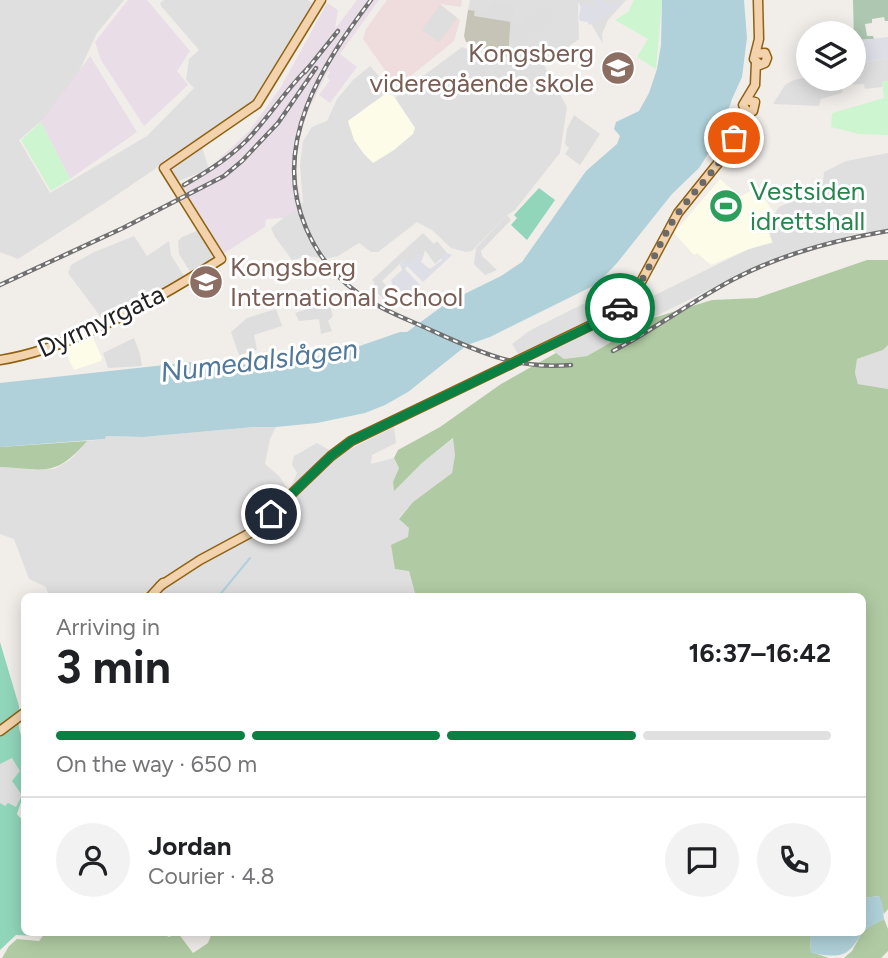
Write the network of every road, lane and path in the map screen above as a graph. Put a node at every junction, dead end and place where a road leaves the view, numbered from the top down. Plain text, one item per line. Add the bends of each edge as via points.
1 (321, 0) edge
2 (758, 0) edge
3 (0, 360) edge
4 (154, 593) edge
5 (21, 715) edge
6 (0, 731) edge

1 - 3 main road, Dyrmyrgata via 257,104 164,168 221,259 161,295 52,347
2 - 4 main road, bridge via 760,58 749,106 723,157 670,225 637,289 624,304 604,319 343,446 237,542 200,560
5 - 6 main road

